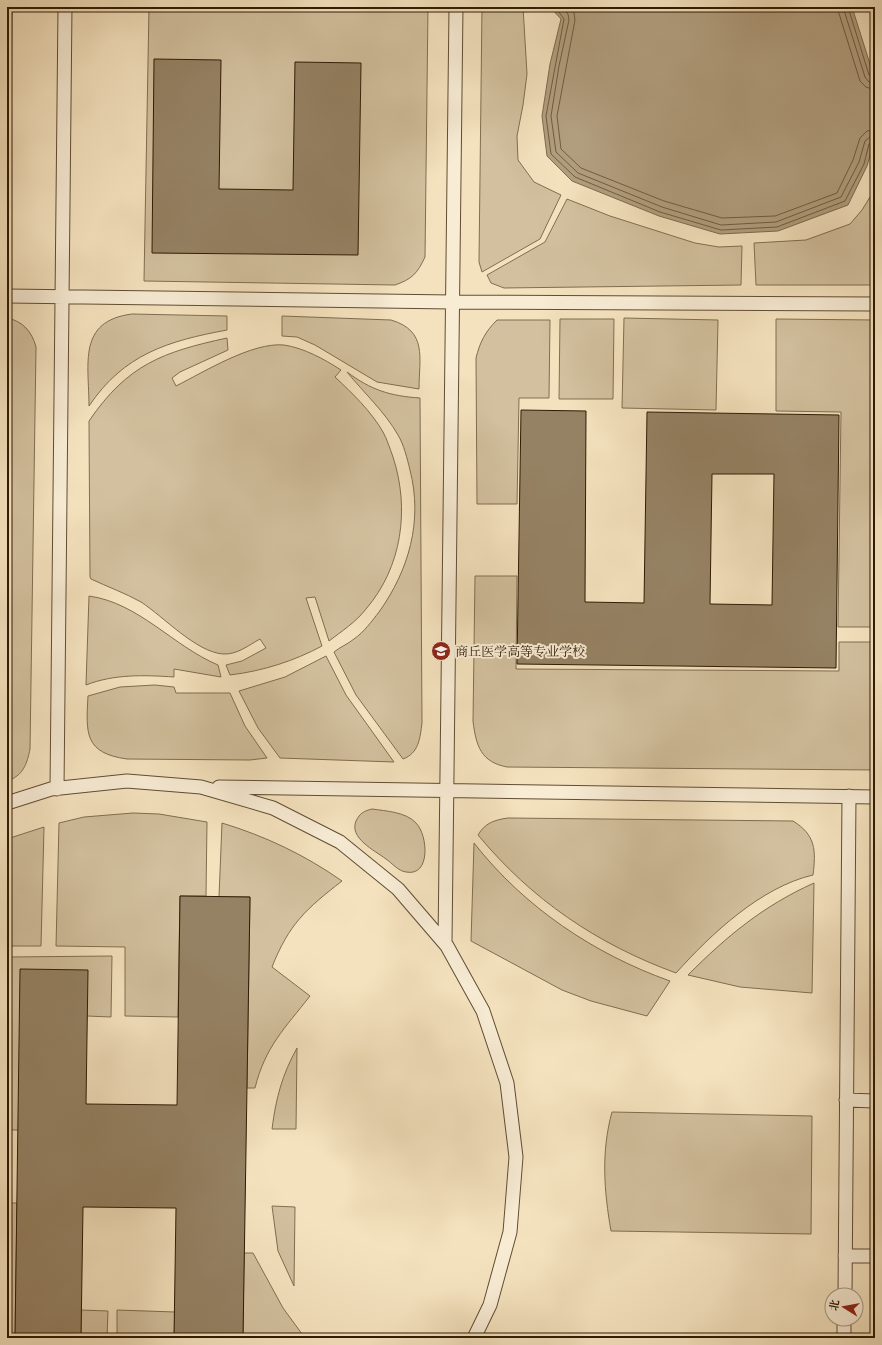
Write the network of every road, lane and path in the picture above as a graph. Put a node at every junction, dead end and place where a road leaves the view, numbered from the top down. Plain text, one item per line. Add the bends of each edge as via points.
1 (65, 7) edge
2 (456, 7) edge
3 (7, 296) edge
4 (62, 296) junction
5 (452, 302) junction
6 (875, 304) edge
7 (201, 787) junction
8 (57, 789) junction
9 (446, 790) junction
10 (849, 796) junction
11 (875, 796) edge
12 (7, 803) edge
13 (445, 943) junction
14 (846, 1100) junction
15 (875, 1100) edge
16 (845, 1256) junction
17 (875, 1256) edge
18 (845, 1287) edge
19 (844, 1327) edge
20 (474, 1338) edge
21 (844, 1338) edge

1 - 4 lane
2 - 5 lane
3 - 4 lane
4 - 5 lane
4 - 8 lane
5 - 6 lane
5 - 9 lane
7 - 8 lane via 127,781
7 - 9 lane
7 - 13 lane via 273,808 340,842 398,889
8 - 12 lane
9 - 10 lane
9 - 13 lane
10 - 11 lane
10 - 14 lane
13 - 20 lane via 486,1018 507,1083 516,1157 510,1232 490,1305
14 - 15 lane
14 - 16 lane
16 - 17 lane
16 - 18 lane
19 - 21 lane

